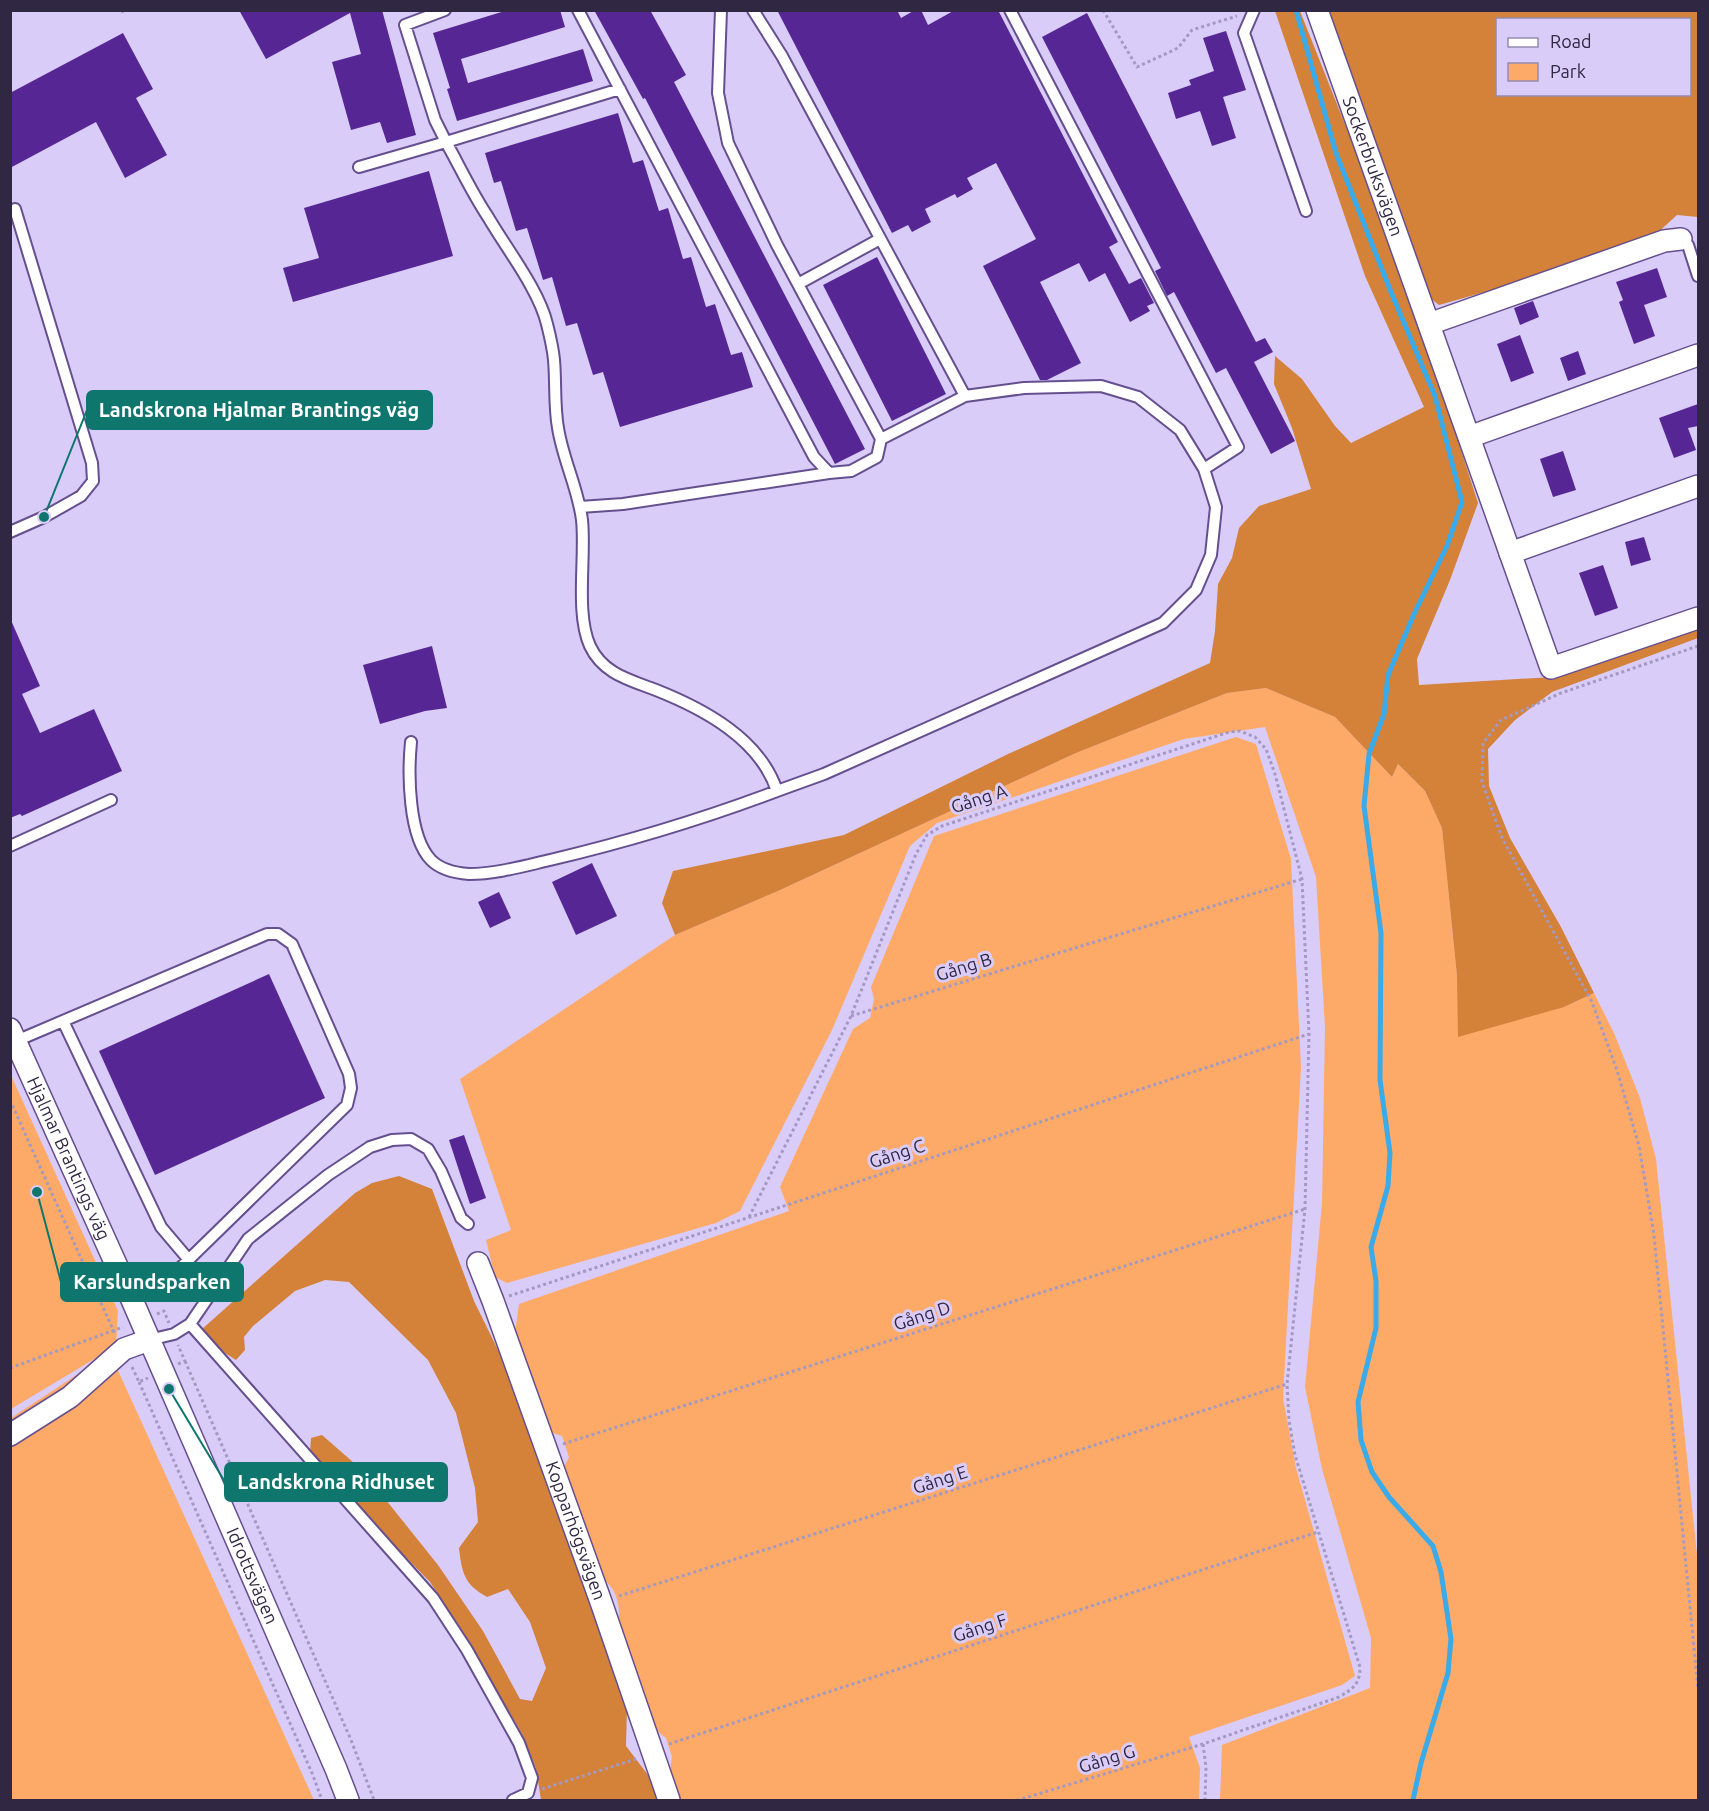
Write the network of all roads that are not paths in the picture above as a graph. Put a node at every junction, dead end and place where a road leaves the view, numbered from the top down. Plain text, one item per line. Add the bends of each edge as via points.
1 (445, 10) edge
2 (578, 10) edge
3 (721, 10) edge
4 (753, 10) edge
5 (1010, 10) edge
6 (1317, 10) edge
7 (1254, 11) edge
8 (620, 89) junction
9 (446, 142) junction
10 (359, 167) dead end
11 (15, 209) dead end
12 (1306, 211) dead end
13 (880, 239) junction
14 (1681, 239) joint
15 (1698, 276) edge
16 (798, 284) junction
17 (1429, 324) junction
18 (1698, 356) edge
19 (965, 396) junction
20 (1469, 437) junction
21 (881, 439) junction
22 (1204, 469) junction
23 (829, 473) junction
24 (1698, 486) edge
25 (580, 507) junction
26 (10, 532) edge
27 (1510, 553) junction
28 (1698, 618) edge
29 (411, 742) dead end
30 (777, 791) junction
31 (111, 800) dead end
32 (10, 846) edge
33 (63, 1021) junction
34 (13, 1035) edge
35 (468, 1224) dead end
36 (189, 1260) junction
37 (478, 1263) dead end
38 (129, 1293) junction
39 (190, 1324) junction
40 (146, 1326) junction
41 (10, 1435) edge
42 (348, 1800) edge
43 (513, 1800) edge
44 (669, 1800) edge

1 - 9 lane via 405,25 435,120
2 - 8 lane
3 - 16 lane via 718,93 728,143
4 - 13 lane via 782,56
5 - 22 lane via 1238,447
6 - 17 street, Sockerbruksvägen
7 - 12 lane via 1244,33
8 - 9 lane
8 - 23 lane via 814,457
9 - 10 lane
9 - 25 lane via 547,321 554,358 557,427
11 - 26 lane via 92,463 93,481 81,496
13 - 16 lane
13 - 19 lane
14 - 15 lane via 1688,245
14 - 17 street via 1664,241
16 - 21 lane
17 - 20 street, Sockerbruksvägen
18 - 20 street
19 - 21 lane
19 - 22 lane via 1024,388 1101,386 1138,397 1180,430
20 - 27 street, Sockerbruksvägen
21 - 23 lane via 877,457 851,471
22 - 30 lane via 1216,507 1211,555 1196,590 1163,623 824,774
23 - 25 lane
24 - 27 street
25 - 30 lane via 584,619 590,645 602,665 622,678 703,712 737,734 761,758
27 - 28 street, Sockerbruksvägen via 1551,668
29 - 30 lane via 408,767 420,843 432,861 449,872 470,874 510,869 573,854 733,808
31 - 32 lane
33 - 34 lane
33 - 36 lane via 161,1227
33 - 36 lane via 267,934 278,934 292,944 349,1074 351,1088 346,1105
34 - 38 street, Hjalmar Brantings väg
35 - 39 lane via 460,1218 428,1149 411,1139 370,1147 248,1239
36 - 38 lane via 175,1273
37 - 44 street, Kopparhögsvägen via 602,1602
38 - 40 street, Hjalmar Brantings väg
39 - 40 lane via 174,1334
39 - 43 lane via 433,1598 519,1743 532,1778 528,1793
40 - 41 street via 70,1397
40 - 42 street, Idrottsvägen

